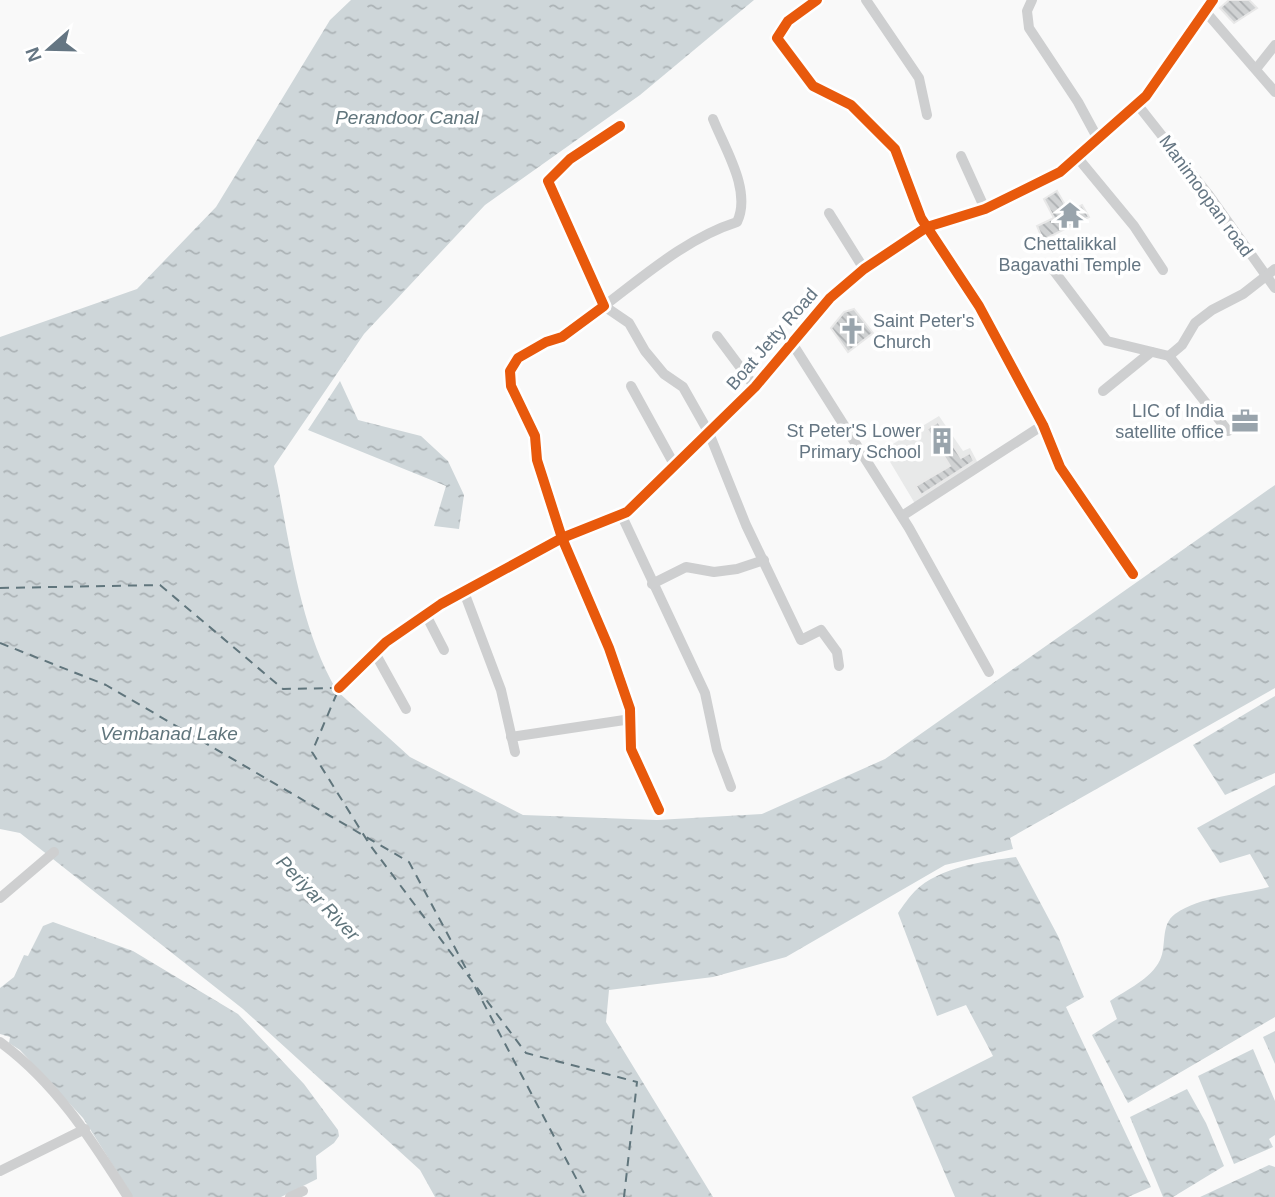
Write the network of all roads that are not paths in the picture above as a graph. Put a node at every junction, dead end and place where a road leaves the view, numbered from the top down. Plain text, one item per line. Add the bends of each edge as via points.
1 (817, 0) edge
2 (866, 0) edge
3 (1032, 0) edge
4 (1213, 0) edge
5 (1205, 11) junction
6 (1275, 45) edge
7 (1256, 69) junction
8 (1275, 92) edge
9 (1138, 104) junction
10 (927, 115) dead end
11 (713, 119) dead end
12 (620, 126) dead end
13 (1098, 139) junction
14 (961, 156) dead end
15 (1077, 157) junction
16 (985, 209) junction
17 (829, 213) dead end
18 (927, 227) junction
19 (1051, 267) dead end
20 (864, 269) junction
21 (1275, 269) edge
22 (1163, 270) dead end
23 (1265, 276) junction
24 (1275, 288) edge
25 (604, 306) junction
26 (716, 336) dead end
27 (792, 343) junction
28 (1151, 352) junction
29 (1169, 356) junction
30 (631, 386) dead end
31 (755, 387) junction
32 (1102, 391) dead end
33 (1043, 425) junction
34 (1228, 431) dead end
35 (709, 433) junction
36 (675, 466) junction
37 (621, 514) junction
38 (902, 516) junction
39 (562, 538) junction
40 (764, 560) junction
41 (1133, 574) dead end
42 (652, 584) junction
43 (464, 592) junction
44 (426, 615) junction
45 (444, 650) dead end
46 (375, 653) junction
47 (839, 666) dead end
48 (989, 672) dead end
49 (339, 688) dead end
50 (406, 709) dead end
51 (631, 719) junction
52 (511, 737) junction
53 (515, 752) dead end
54 (731, 787) dead end
55 (659, 810) dead end
56 (54, 852) dead end
57 (0, 898) edge
58 (0, 1042) edge
59 (85, 1129) junction
60 (0, 1171) edge
61 (303, 1191) dead end
62 (128, 1197) edge
63 (290, 1197) edge

1 - 18 street via 788,21 777,38 813,86 852,106 895,149
2 - 10 street via 919,78
3 - 13 street via 1027,11 1029,28
4 - 5 street, Boat Jetty Road
5 - 7 street
5 - 9 street, Boat Jetty Road
6 - 7 street
7 - 8 street
9 - 13 street, Boat Jetty Road
9 - 23 street, Manimoopan road
11 - 25 street via 737,176 742,210 737,222 715,229 659,263
12 - 25 street via 570,159 548,181
13 - 15 street, Boat Jetty Road
14 - 16 street
15 - 16 street, Boat Jetty Road via 1059,173
15 - 22 street via 1134,226
16 - 18 street, Boat Jetty Road
17 - 20 street
18 - 20 street, Boat Jetty Road
18 - 33 street via 979,306
19 - 28 street via 1107,341
20 - 27 street, Boat Jetty Road via 830,298
21 - 23 street
23 - 24 street, Manimoopan road
23 - 29 street via 1195,323
25 - 35 street via 629,323 664,374 683,387
25 - 39 street via 562,337 518,358 510,371 511,386 536,436 537,460
26 - 31 street
27 - 31 street, Boat Jetty Road
27 - 38 street
28 - 29 street
28 - 32 street
29 - 34 street
30 - 36 street
31 - 35 street, Boat Jetty Road
33 - 38 street
33 - 41 street via 1060,467
35 - 36 street, Boat Jetty Road
35 - 40 street
36 - 37 street, Boat Jetty Road
37 - 39 street, Boat Jetty Road
37 - 42 street
38 - 48 street
39 - 43 street, Boat Jetty Road
39 - 51 street via 609,648
40 - 42 street via 714,572 686,567
40 - 47 street via 801,640 821,630 837,652
42 - 54 street via 705,693 717,750
43 - 44 street, Boat Jetty Road
43 - 52 street via 501,690
44 - 45 street
44 - 46 street, Boat Jetty Road
46 - 49 street, Boat Jetty Road
46 - 50 street
51 - 52 street
51 - 55 street via 631,750
52 - 53 street
56 - 57 street
58 - 59 street via 43,1080
59 - 60 street
59 - 62 street
61 - 63 street

